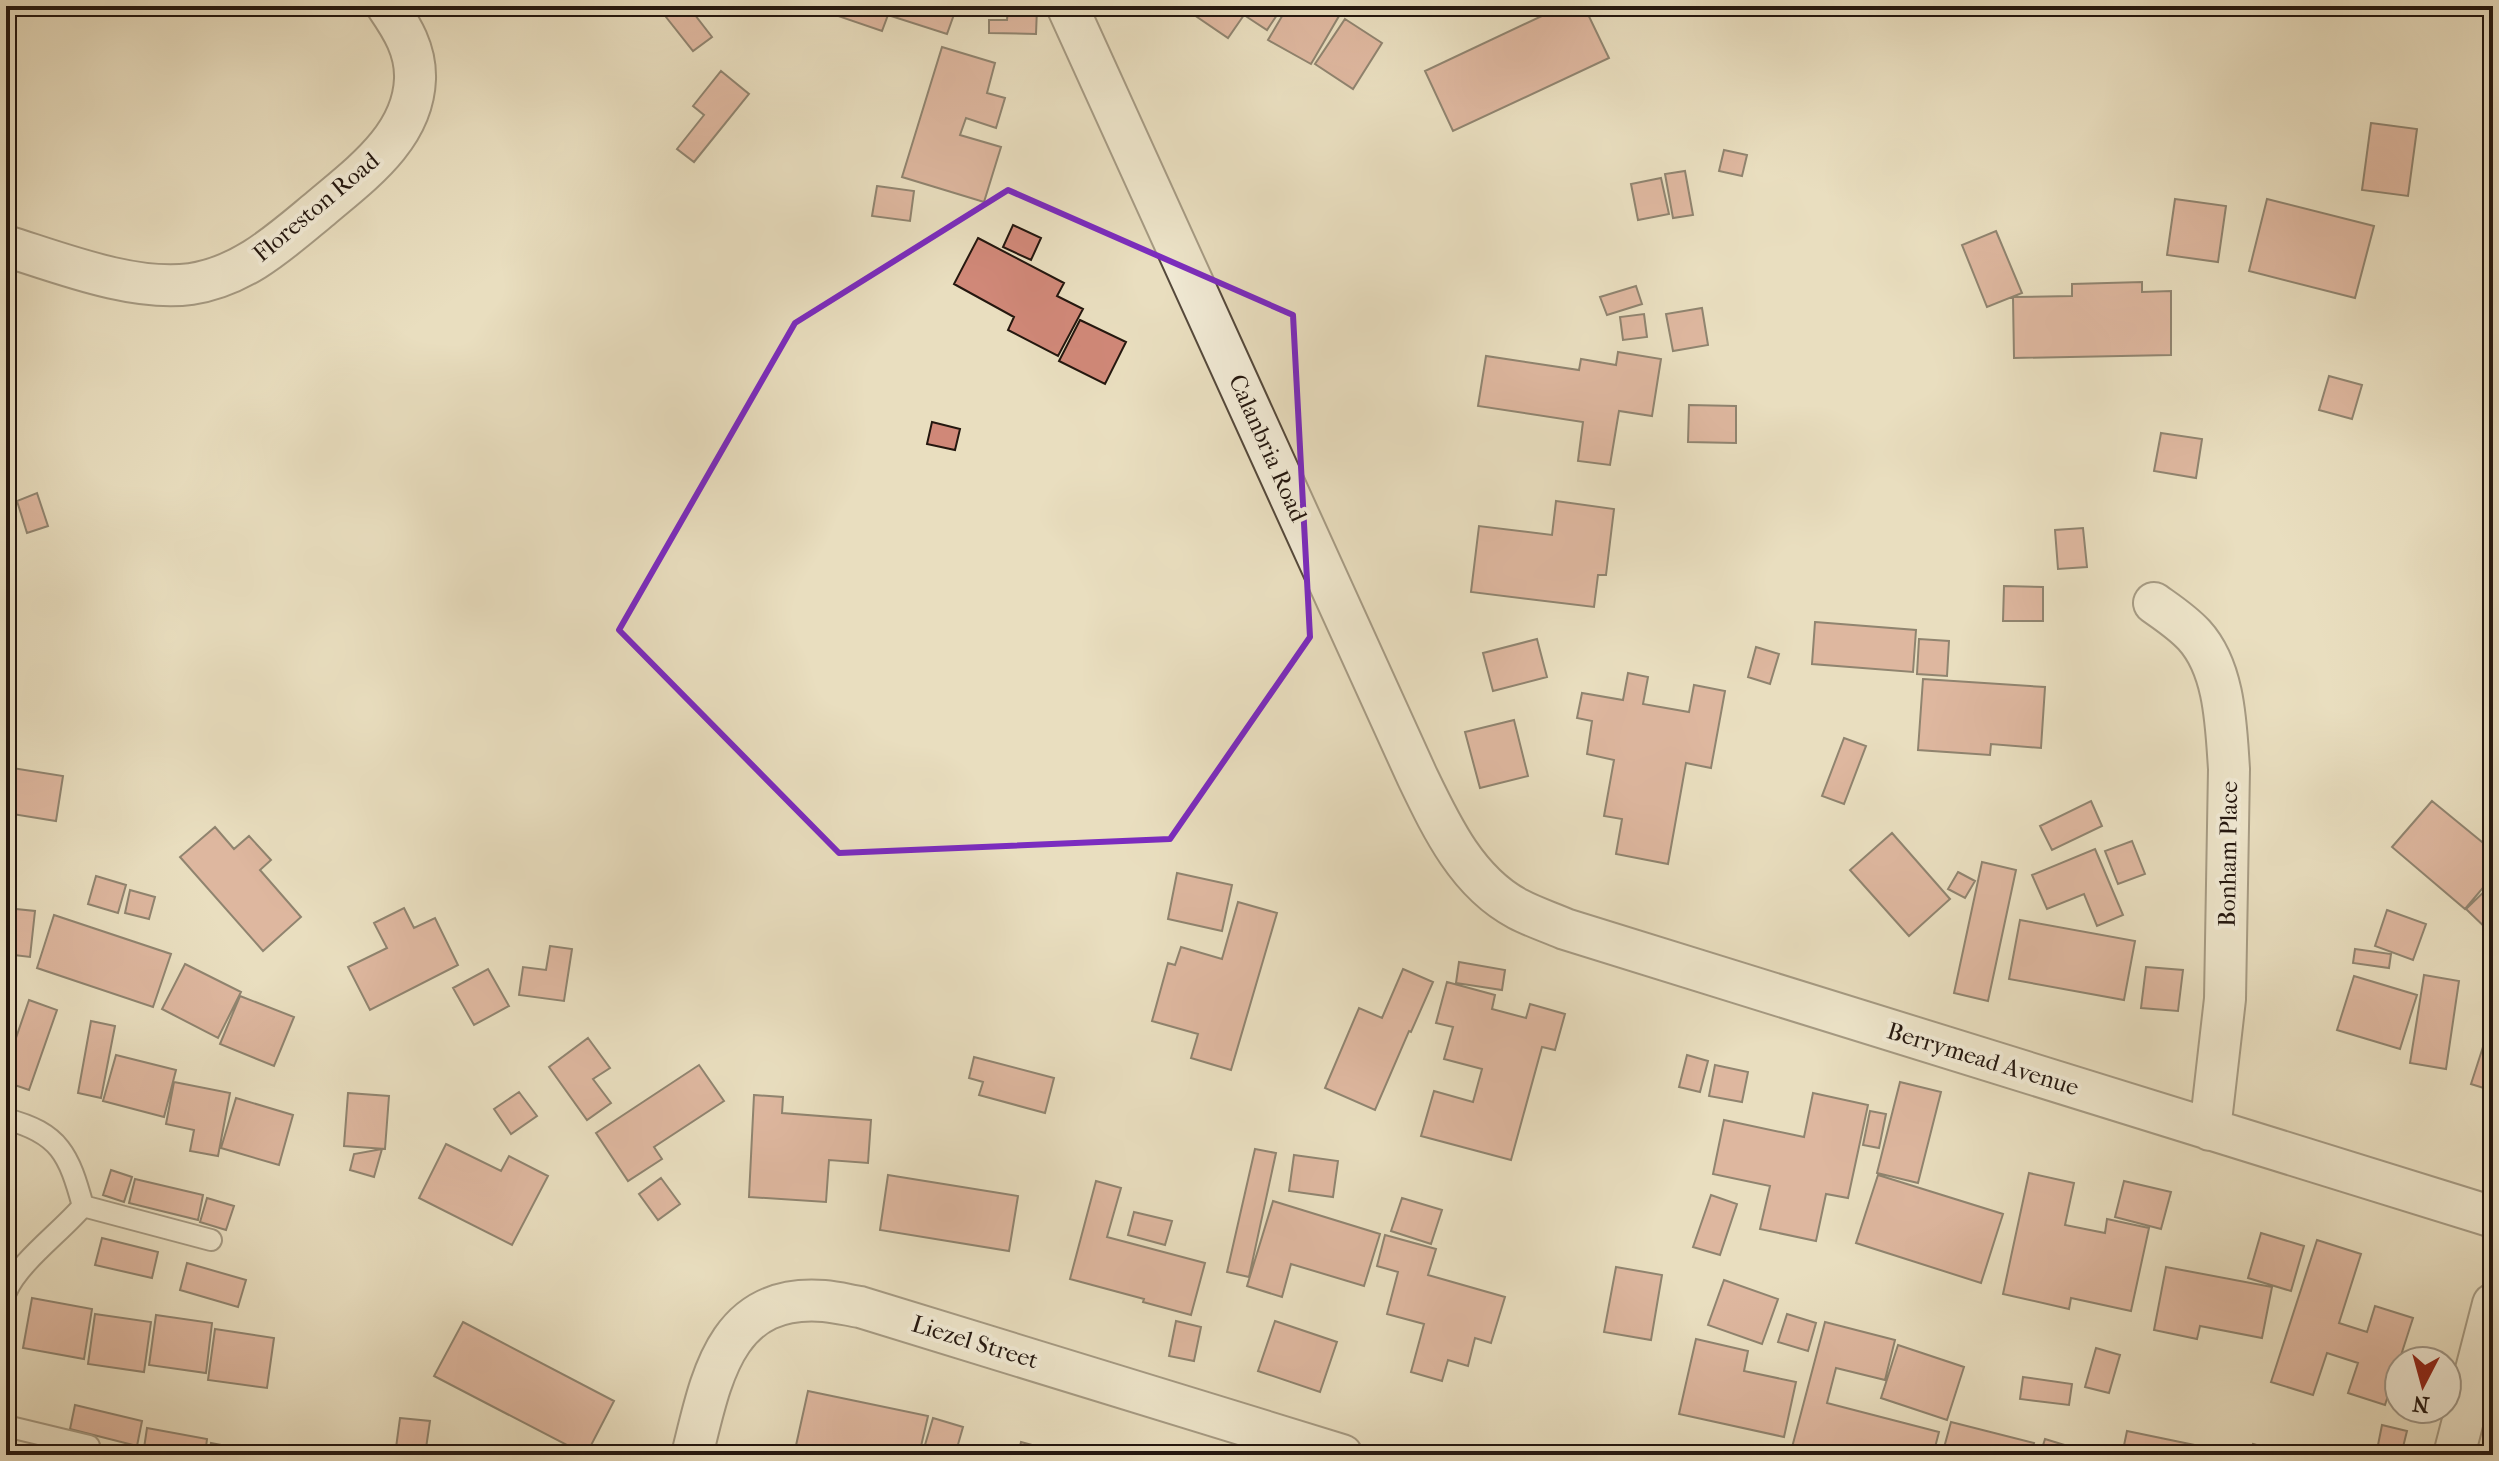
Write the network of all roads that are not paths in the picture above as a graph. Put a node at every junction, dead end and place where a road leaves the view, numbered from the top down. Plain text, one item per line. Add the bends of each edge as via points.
1 (387, 6) edge
2 (1067, 6) edge
3 (6, 246) edge
4 (2154, 603) dead end
5 (1482, 882) joint
6 (6, 1119) edge
7 (2210, 1130) junction
8 (83, 1206) junction
9 (2493, 1217) edge
10 (211, 1240) dead end
11 (6, 1292) edge
12 (2493, 1304) edge
13 (6, 1426) edge
14 (89, 1446) dead end
15 (692, 1455) edge
16 (1342, 1455) edge
17 (2454, 1455) edge

1 - 3 street, Floreston Road via 403,29 415,80 397,134 376,161 255,260 212,280 160,284 98,274
2 - 5 street, Calanbria Road via 1417,776 1454,845
4 - 7 street, Bonham Place via 2195,636 2208,657 2227,737 2225,999
5 - 7 street, Berrymead Avenue via 1517,908 1565,929
6 - 8 lane via 55,1141 75,1177
7 - 9 street, Berrymead Avenue
8 - 10 lane
8 - 11 lane via 26,1263
12 - 17 street
13 - 14 lane
15 - 16 street, Liezel Street via 726,1345 764,1312 822,1301 860,1307

